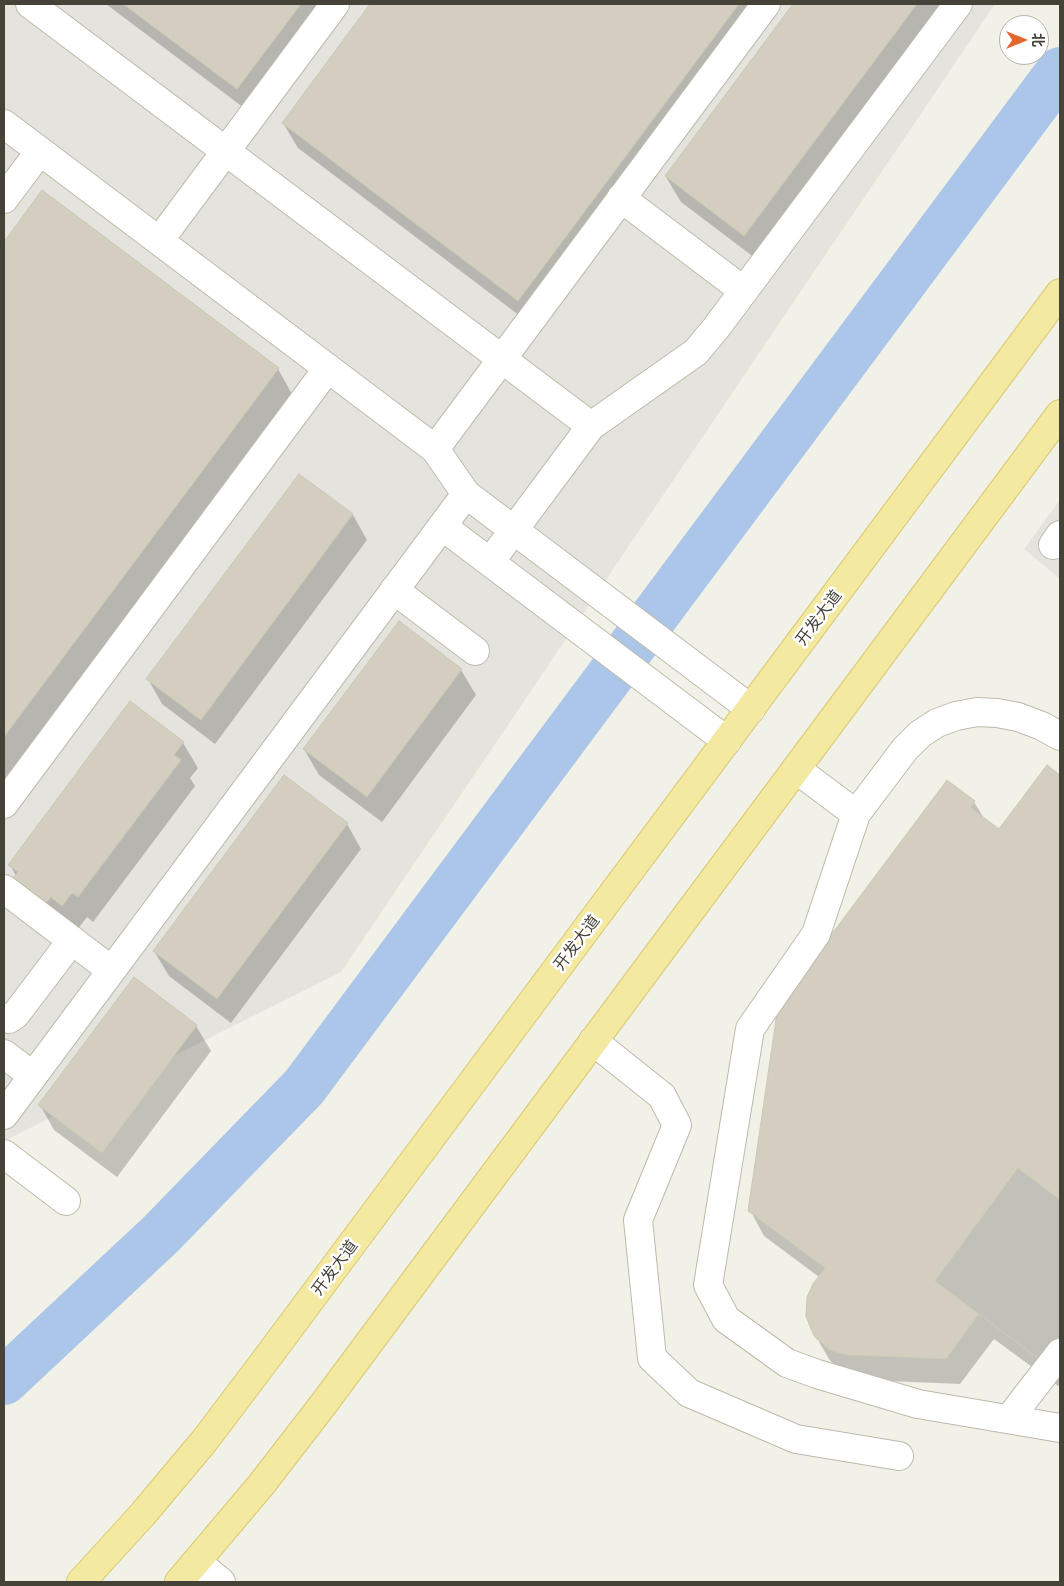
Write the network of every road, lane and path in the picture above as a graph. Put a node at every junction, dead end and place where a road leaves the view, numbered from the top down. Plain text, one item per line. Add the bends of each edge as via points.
1 (30, 4) edge
2 (335, 4) edge
3 (766, 4) edge
4 (958, 4) edge
5 (4, 124) edge
6 (40, 151) junction
7 (226, 151) junction
8 (621, 198) junction
9 (4, 199) edge
10 (159, 241) junction
11 (744, 290) junction
12 (1060, 293) edge
13 (502, 358) junction
14 (328, 368) junction
15 (1060, 414) edge
16 (591, 426) junction
17 (435, 448) junction
18 (466, 494) junction
19 (442, 526) junction
20 (514, 530) junction
21 (490, 562) junction
22 (394, 590) junction
23 (475, 651) dead end
24 (751, 709) junction
25 (1060, 736) edge
26 (727, 741) junction
27 (796, 768) junction
28 (4, 804) edge
29 (856, 814) junction
30 (7, 897) edge
31 (72, 940) junction
32 (112, 970) junction
33 (4, 1018) edge
34 (593, 1041) junction
35 (4, 1054) edge
36 (32, 1076) junction
37 (4, 1115) edge
38 (4, 1154) edge
39 (66, 1201) dead end
40 (1060, 1353) edge
41 (1009, 1419) junction
42 (1060, 1428) edge
43 (899, 1456) dead end
44 (197, 1562) junction
45 (81, 1582) edge
46 (179, 1582) edge
47 (221, 1582) edge

1 - 7 street
2 - 7 street
3 - 8 street
4 - 11 street
5 - 6 street
6 - 9 street
6 - 10 street
7 - 10 street
7 - 13 street
8 - 11 street
8 - 13 street
10 - 14 street
11 - 16 street via 696,352
12 - 24 main road, 开发大道
13 - 16 street
13 - 17 street
14 - 17 street
14 - 28 street
15 - 27 main road
16 - 20 street
17 - 18 street
18 - 19 street
18 - 20 street
19 - 21 street
19 - 22 street
20 - 21 street
20 - 24 street
21 - 26 street
22 - 23 street
22 - 32 street
24 - 26 main road, 开发大道
25 - 29 street via 1018,717 977,712 956,716 920,734
26 - 45 main road, 开发大道 via 205,1440
27 - 29 street
27 - 34 main road
29 - 41 street via 816,934 750,1029 708,1285 726,1319 787,1363 918,1404
30 - 31 street
31 - 32 street
31 - 33 street via 16,1014 10,1020
32 - 36 street
34 - 43 street via 662,1096 677,1125 638,1220 652,1358 689,1392 796,1439
34 - 44 main road via 322,1406
35 - 36 street
36 - 37 street
38 - 39 street
40 - 41 street
41 - 42 street
44 - 46 main road
44 - 47 street

